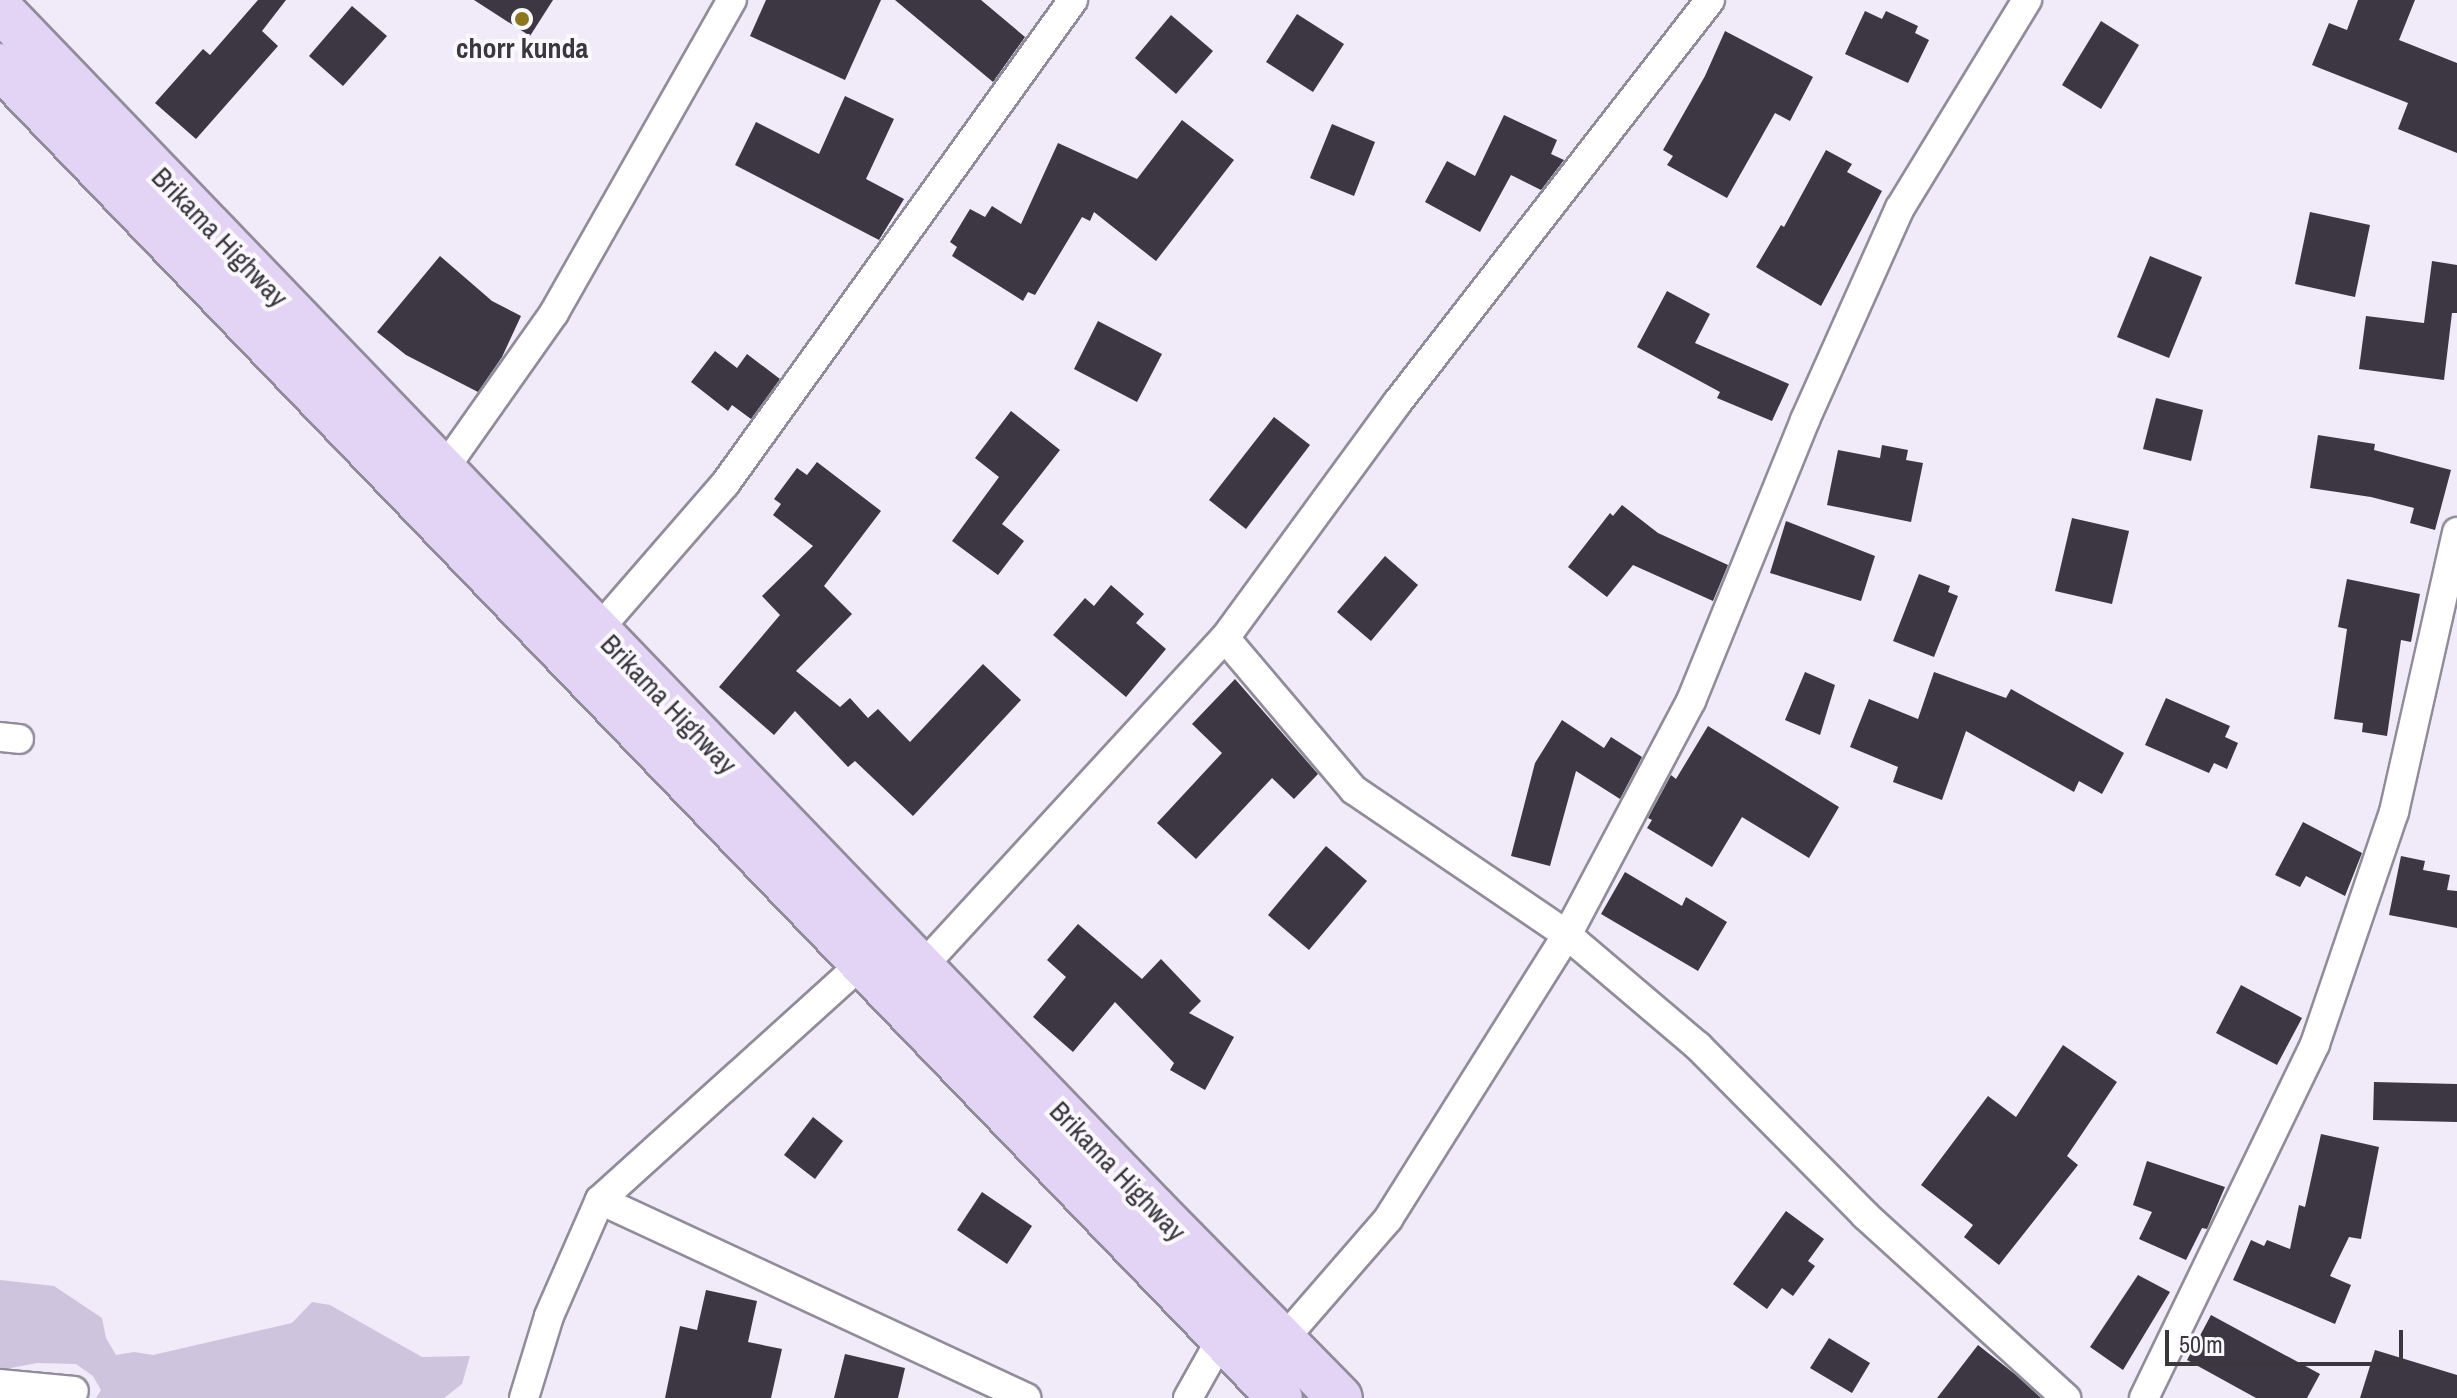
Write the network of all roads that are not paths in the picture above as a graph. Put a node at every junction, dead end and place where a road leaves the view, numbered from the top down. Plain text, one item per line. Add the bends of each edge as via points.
1 (732, 0) edge
2 (1073, 0) edge
3 (1710, 0) edge
4 (2027, 0) edge
5 (0, 9) edge
6 (0, 66) edge
7 (444, 469) junction
8 (2457, 532) edge
9 (598, 630) junction
10 (1225, 638) junction
11 (1567, 935) junction
12 (863, 962) junction
13 (922, 967) junction
14 (600, 1200) junction
15 (1139, 1224) junction
16 (1243, 1300) junction
17 (1222, 1338) junction
18 (1283, 1340) junction
19 (0, 1384) edge
20 (74, 1391) dead end
21 (524, 1398) edge
22 (1026, 1398) edge
23 (1188, 1398) edge
24 (1280, 1398) edge
25 (1340, 1398) edge
26 (2066, 1398) edge
27 (2144, 1398) edge

1 - 7 street via 554,313
2 - 9 street via 725,484
3 - 10 street via 1397,403
4 - 11 street via 1900,208 1805,420 1691,701
5 - 7 highway, Brikama Highway
6 - 12 highway, Brikama Highway
7 - 9 highway, Brikama Highway
8 - 27 street via 2394,812 2315,1044
9 - 13 highway, Brikama Highway
10 - 11 street via 1354,790
10 - 13 street
11 - 18 street via 1388,1219
11 - 26 street via 1698,1046 1865,1215
12 - 14 street
12 - 15 highway, Brikama Highway
13 - 15 highway, Brikama Highway
14 - 21 street via 549,1316
14 - 22 street
15 - 16 highway, Brikama Highway
15 - 17 highway, Brikama Highway
16 - 17 street
16 - 18 highway, Brikama Highway
17 - 23 street
17 - 24 highway, Brikama Highway
18 - 25 highway, Brikama Highway
19 - 20 street

